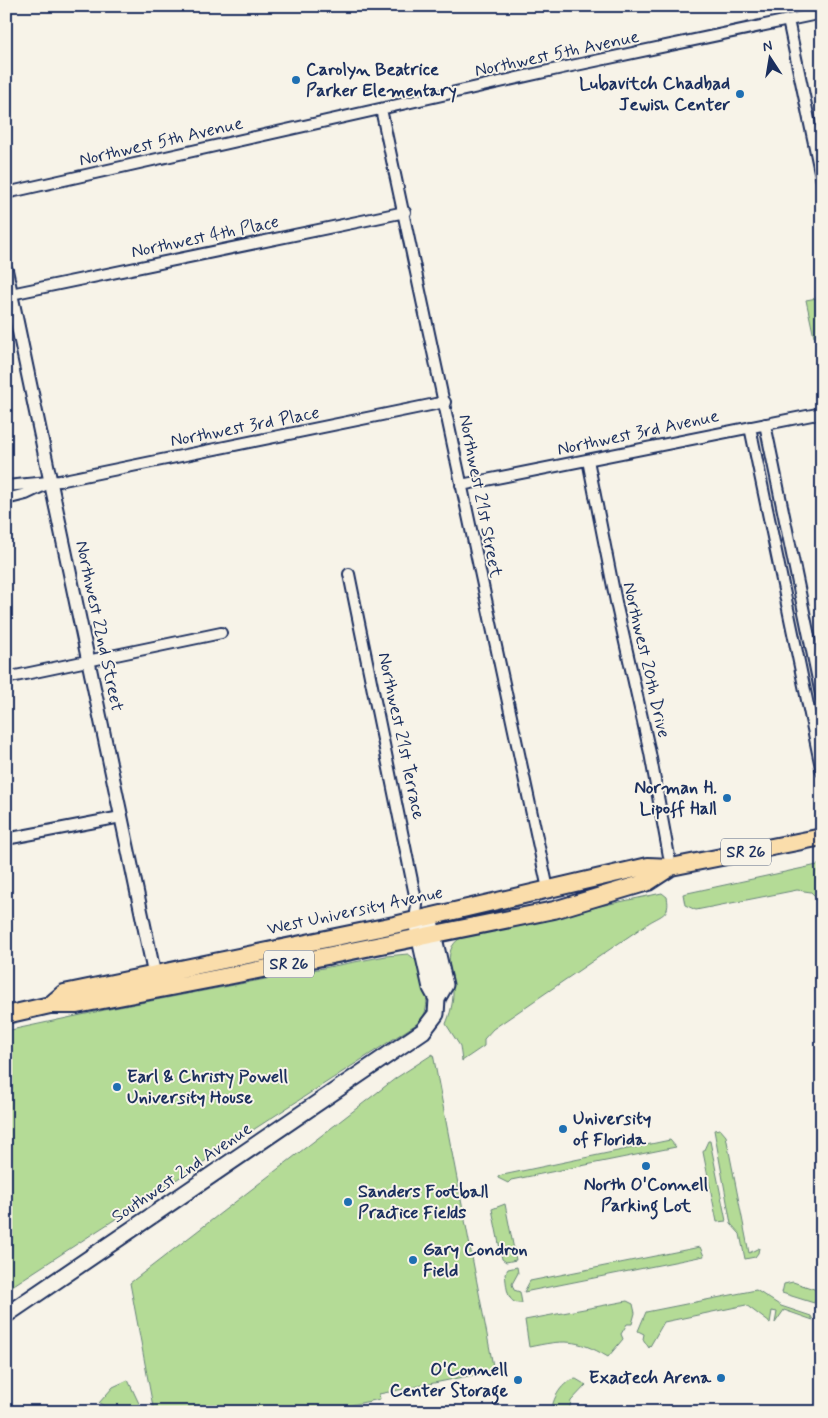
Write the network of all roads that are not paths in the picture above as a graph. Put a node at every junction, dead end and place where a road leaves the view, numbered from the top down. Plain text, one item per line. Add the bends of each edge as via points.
1 (822, 13) edge
2 (788, 20) junction
3 (381, 109) junction
4 (822, 182) edge
5 (6, 193) edge
6 (405, 212) junction
7 (6, 270) edge
8 (8, 293) edge
9 (445, 402) junction
10 (822, 413) edge
11 (765, 424) junction
12 (750, 427) junction
13 (588, 460) junction
14 (51, 482) junction
15 (6, 486) edge
16 (461, 486) junction
17 (6, 499) edge
18 (786, 523) junction
19 (770, 526) junction
20 (349, 574) dead end
21 (806, 621) junction
22 (791, 625) junction
23 (221, 633) dead end
24 (88, 661) junction
25 (6, 678) edge
26 (822, 699) edge
27 (822, 772) edge
28 (121, 816) junction
29 (822, 837) edge
30 (6, 839) edge
31 (671, 867) junction
32 (548, 889) junction
33 (421, 914) junction
34 (426, 936) junction
35 (154, 972) junction
36 (158, 990) junction
37 (50, 1005) junction
38 (6, 1015) edge
39 (6, 1315) edge

1 - 2 street, Northwest 5th Avenue
2 - 3 street, Northwest 5th Avenue
2 - 4 street
3 - 5 street, Northwest 5th Avenue
3 - 6 street, Northwest 21st Street
6 - 8 street, Northwest 4th Place
6 - 9 street, Northwest 21st Street
7 - 8 street, Northwest 22nd Street
8 - 14 street, Northwest 22nd Street
9 - 14 street, Northwest 3rd Place
9 - 16 street, Northwest 21st Street
10 - 11 street, Northwest 3rd Avenue
11 - 12 street, Northwest 3rd Avenue
11 - 18 street
12 - 13 street, Northwest 3rd Avenue
12 - 19 street
13 - 16 street, Northwest 3rd Avenue
13 - 31 street, Northwest 20th Drive
14 - 15 street, Northwest 3rd Place
14 - 17 street, Northwest 3rd Place
14 - 24 street, Northwest 22nd Street
16 - 32 street, Northwest 21st Street
18 - 19 street
18 - 21 street
19 - 22 street
20 - 33 street, Northwest 21st Terrace
21 - 22 street
21 - 26 street
22 - 27 street
23 - 24 street
24 - 25 street
24 - 28 street, Northwest 22nd Street
28 - 30 street
28 - 35 street, Northwest 22nd Street
29 - 31 main road, West University Avenue / SR 26
31 - 32 main road, West University Avenue / SR 26 via 648,866
31 - 34 main road, West University Avenue / SR 26 via 648,882 554,910
32 - 33 main road, West University Avenue / SR 26
33 - 34 main road, Northwest 21st Terrace
33 - 35 main road, West University Avenue / SR 26
34 - 36 main road, West University Avenue / SR 26
34 - 39 main road, Southwest 2nd Avenue via 431,988 437,999 436,1014 418,1036
35 - 36 street, Northwest 22nd Street
35 - 37 main road, West University Avenue / SR 26 via 64,993
36 - 37 main road, West University Avenue / SR 26 via 77,1005
37 - 38 main road, West University Avenue / SR 26

